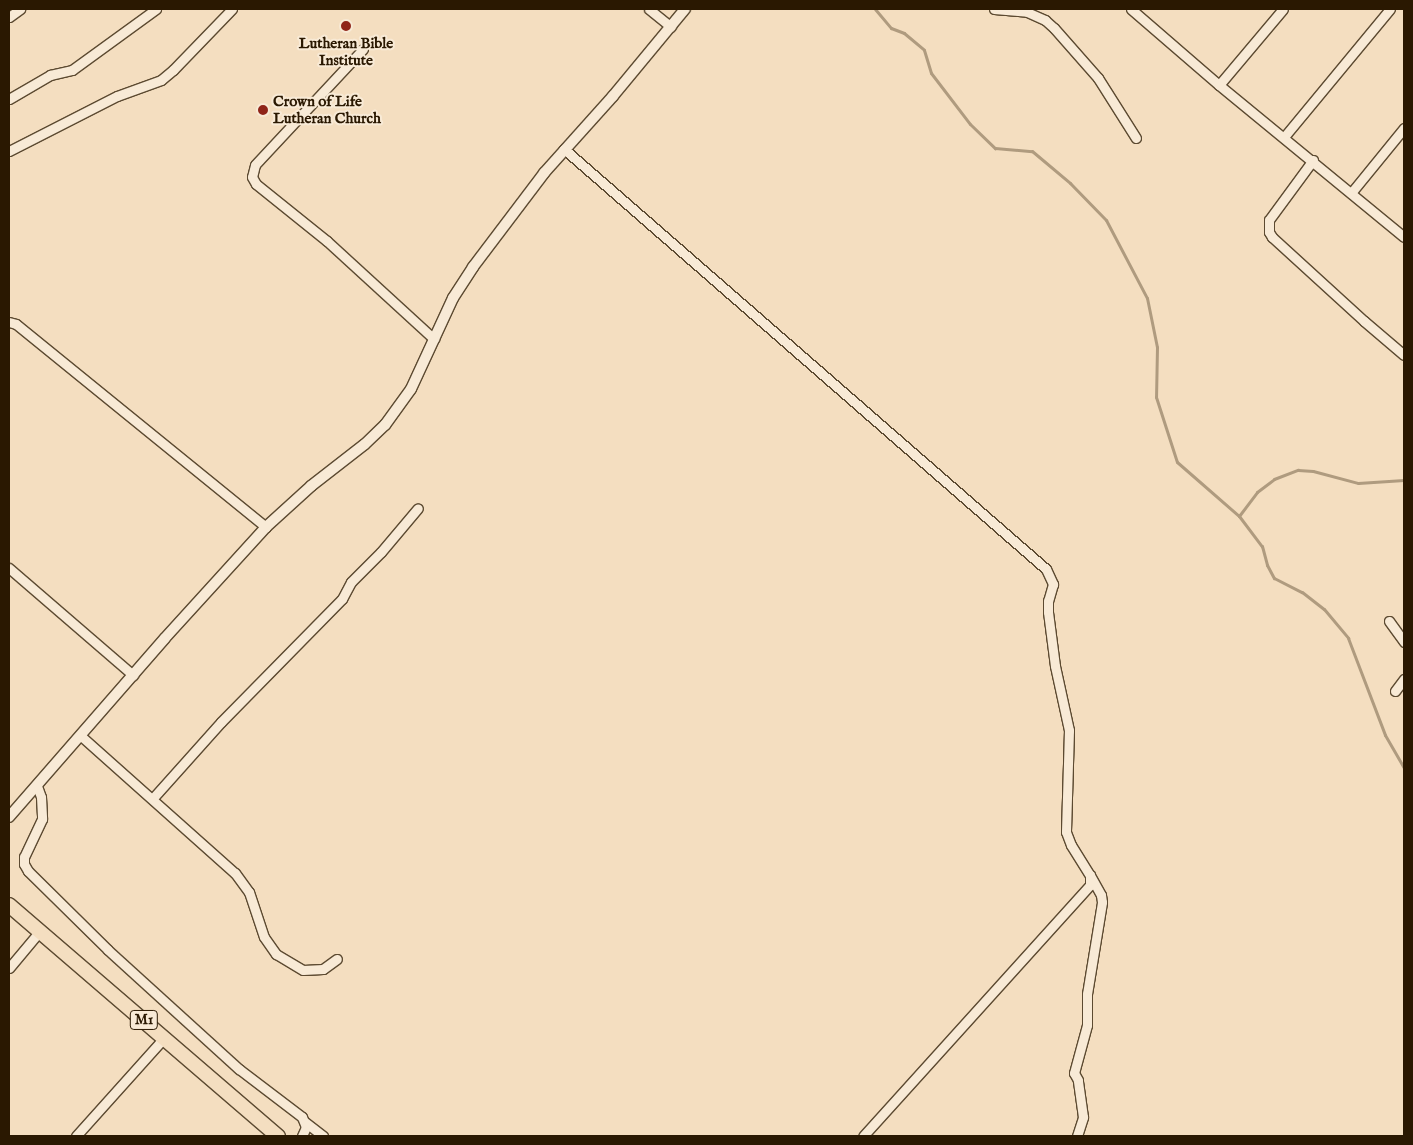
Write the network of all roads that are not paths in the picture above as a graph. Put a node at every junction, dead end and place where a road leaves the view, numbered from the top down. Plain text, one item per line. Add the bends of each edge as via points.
1 (20, 9) edge
2 (156, 9) edge
3 (232, 9) edge
4 (649, 9) edge
5 (685, 9) edge
6 (994, 9) edge
7 (1131, 9) edge
8 (1283, 9) edge
9 (1390, 9) edge
10 (9, 17) edge
11 (671, 27) junction
12 (363, 48) dead end
13 (1219, 85) junction
14 (9, 99) edge
15 (1404, 128) edge
16 (1284, 137) junction
17 (1136, 138) dead end
18 (564, 149) junction
19 (9, 151) edge
20 (1313, 160) junction
21 (1351, 193) junction
22 (1404, 237) edge
23 (9, 322) edge
24 (434, 338) junction
25 (1404, 355) edge
26 (418, 508) dead end
27 (266, 527) junction
28 (9, 568) edge
29 (1389, 621) dead end
30 (1404, 642) edge
31 (133, 675) junction
32 (1404, 679) edge
33 (1395, 690) dead end
34 (81, 736) junction
35 (37, 786) junction
36 (153, 798) junction
37 (9, 817) edge
38 (1090, 875) junction
39 (9, 905) edge
40 (40, 931) junction
41 (337, 959) dead end
42 (9, 968) edge
43 (164, 1038) junction
44 (305, 1122) junction
45 (76, 1136) edge
46 (278, 1136) edge
47 (302, 1136) edge
48 (323, 1136) edge
49 (864, 1136) edge
50 (1077, 1136) edge

1 - 10 street
2 - 14 street via 72,70 50,75
3 - 19 street via 161,80 117,96
4 - 11 street
5 - 11 street
6 - 17 street via 1027,12 1054,28 1098,78
7 - 13 street
8 - 13 street
9 - 16 street
11 - 18 street
12 - 24 street via 254,165 252,177 256,184 327,241
13 - 16 street
15 - 21 street
16 - 20 street
18 - 24 street via 473,267 453,298
18 - 38 street via 1046,569 1053,584 1048,612 1055,666 1069,730 1066,832
20 - 21 street
20 - 25 street via 1269,220 1269,232
21 - 22 street
23 - 27 street via 16,324
24 - 27 street via 410,388 385,425
26 - 36 street via 351,582 342,599 221,722
27 - 31 street
28 - 31 street
29 - 30 street
31 - 34 street
32 - 33 street
34 - 35 street
34 - 36 street
35 - 37 street
35 - 44 street via 42,819 24,857 28,872 231,1062
36 - 41 street via 235,873 249,892 264,937 276,954 303,970 323,969
38 - 49 street via 1090,884
38 - 50 street via 1102,902 1087,994 1087,1025 1074,1073 1078,1080 1083,1117
39 - 40 highway, M1
40 - 42 street
40 - 43 highway, M1
43 - 45 street
43 - 46 highway, M1
44 - 47 street
44 - 48 street

